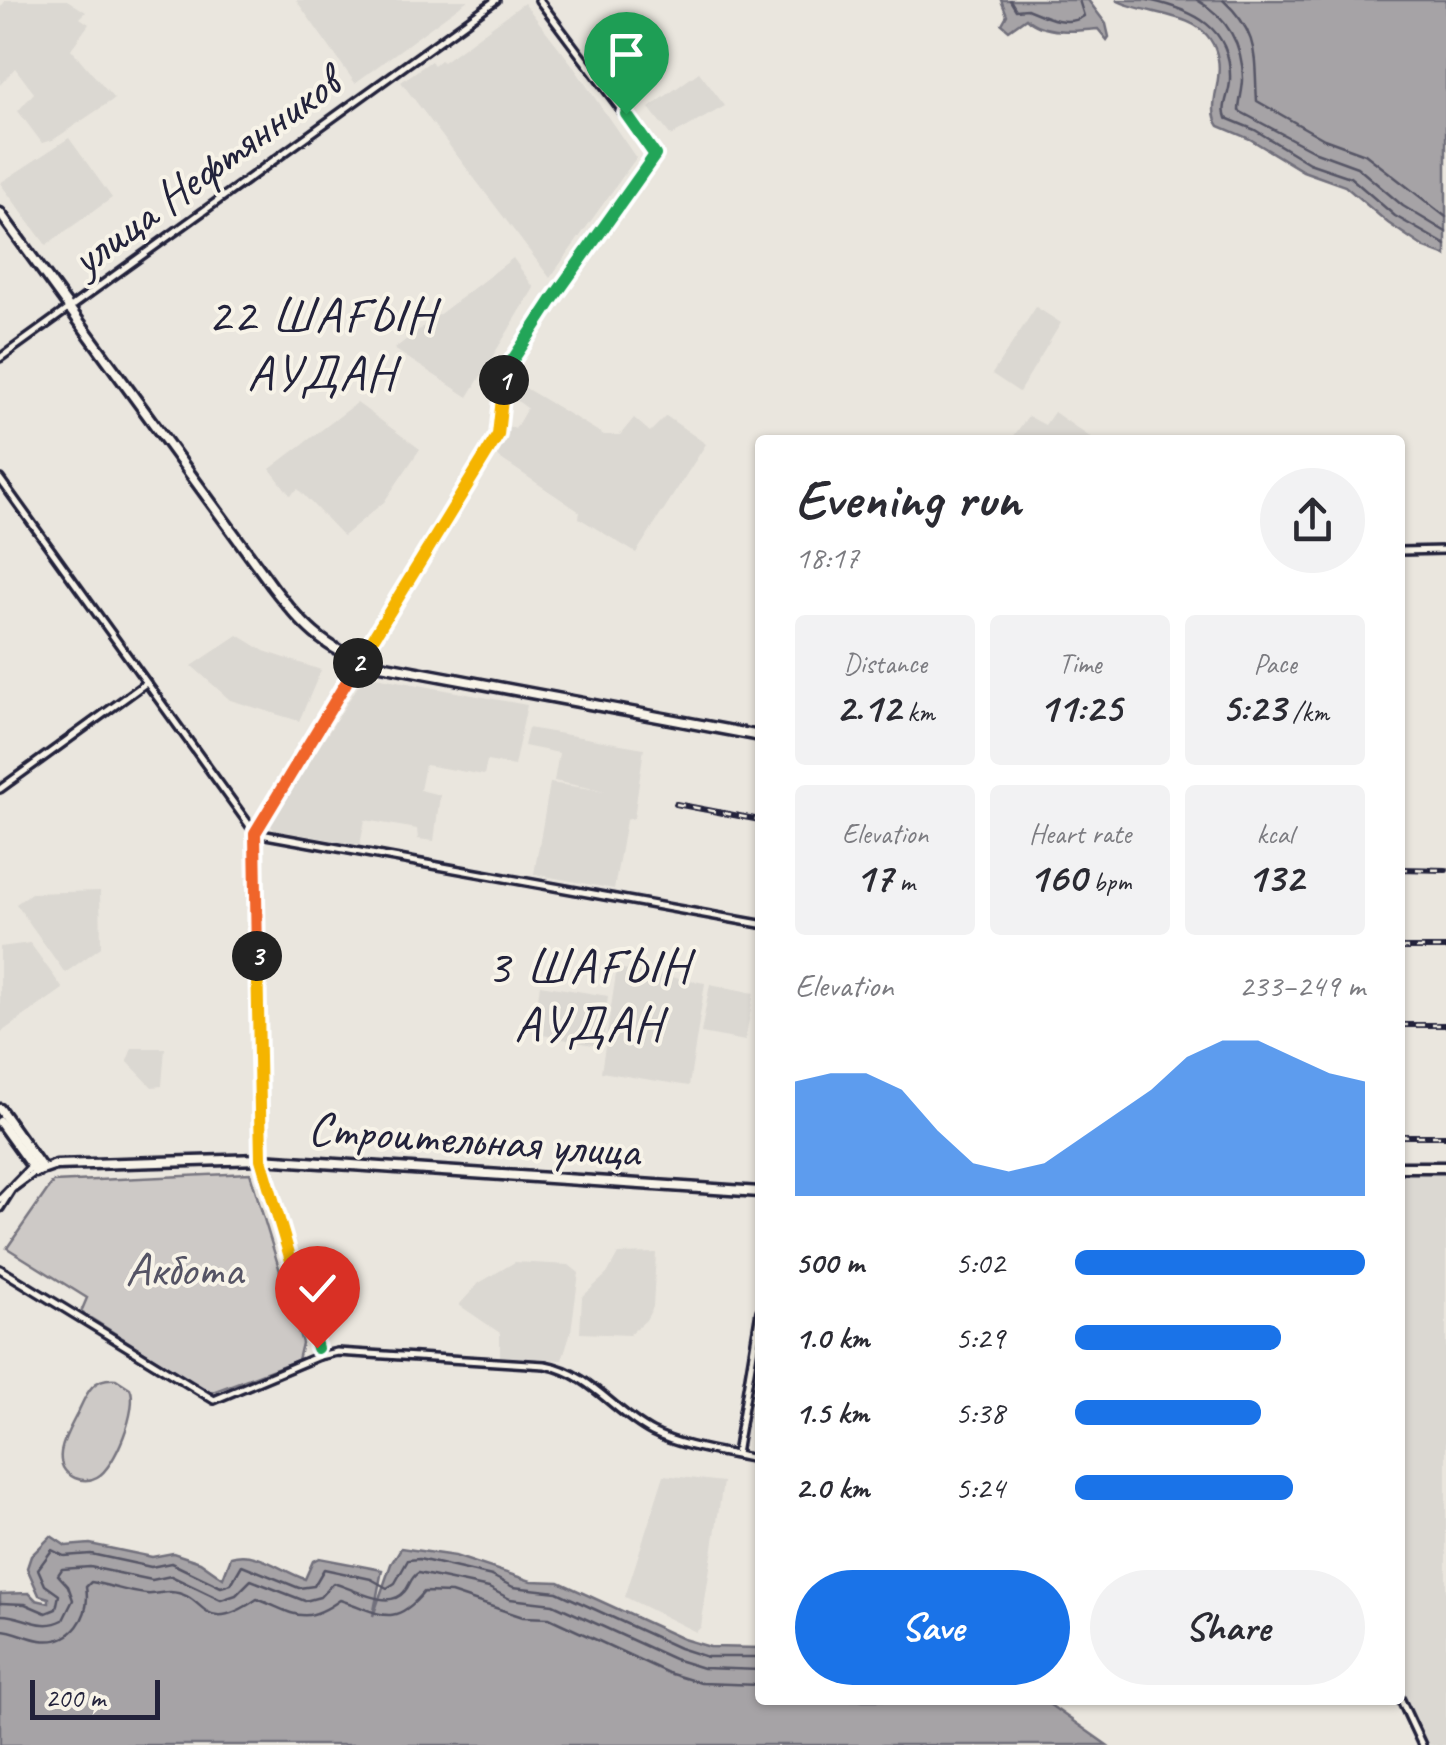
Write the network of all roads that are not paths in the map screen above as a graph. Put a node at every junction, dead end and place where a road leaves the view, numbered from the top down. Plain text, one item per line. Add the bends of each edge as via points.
1 (496, 0) edge
2 (539, 0) edge
3 (0, 213) edge
4 (68, 308) junction
5 (0, 358) edge
6 (0, 479) edge
7 (1446, 550) edge
8 (1405, 551) edge
9 (359, 660) junction
10 (146, 683) junction
11 (755, 735) edge
12 (0, 788) edge
13 (255, 833) junction
14 (755, 923) edge
15 (0, 1109) edge
16 (0, 1122) edge
17 (261, 1159) junction
18 (37, 1167) junction
19 (1405, 1167) edge
20 (1446, 1167) edge
21 (755, 1192) edge
22 (0, 1199) edge
23 (0, 1208) edge
24 (0, 1269) edge
25 (755, 1341) edge
26 (319, 1356) junction
27 (736, 1454) junction
28 (755, 1459) edge
29 (1403, 1705) edge
30 (1422, 1745) edge

1 - 4 street, улица Нефтянников
2 - 9 street via 655,155 512,361 498,435
3 - 4 main road
4 - 5 street, улица Нефтянников
4 - 9 main road via 300,621
6 - 10 street
7 - 8 street
9 - 11 main road
9 - 13 street
10 - 12 street
10 - 13 street
13 - 14 street
13 - 17 street
15 - 18 main road
16 - 18 main road
17 - 18 main road, Строительная улица
17 - 21 main road, Строительная улица
17 - 26 street
18 - 22 street
18 - 23 street
19 - 20 main road
24 - 26 street via 214,1400
25 - 27 street
26 - 27 street via 556,1367 657,1434
27 - 28 street
29 - 30 street

